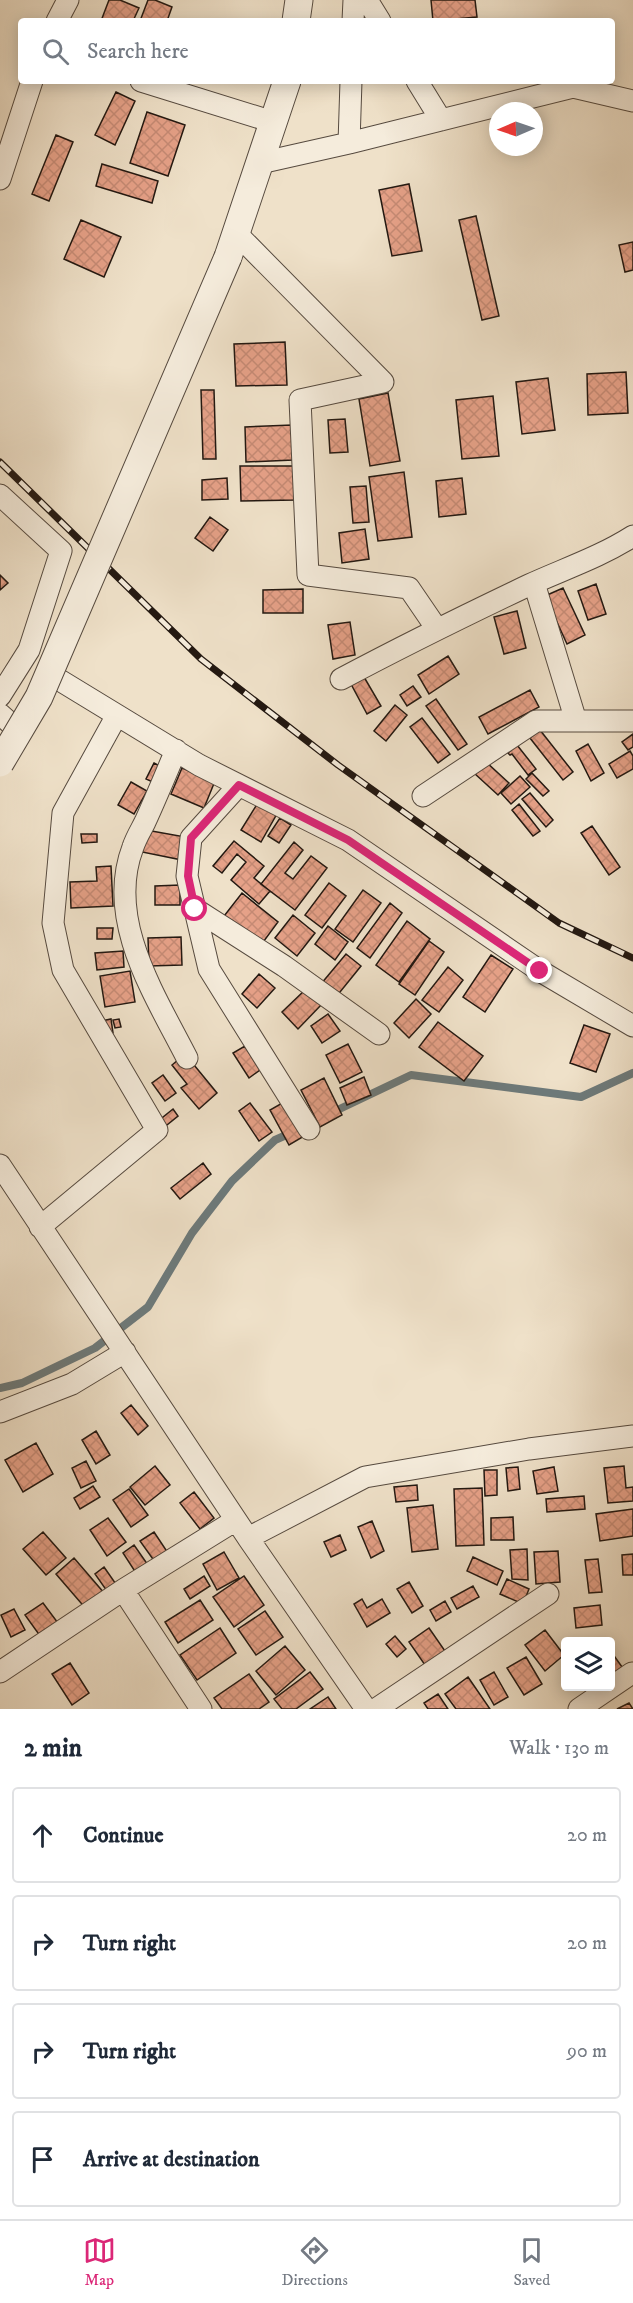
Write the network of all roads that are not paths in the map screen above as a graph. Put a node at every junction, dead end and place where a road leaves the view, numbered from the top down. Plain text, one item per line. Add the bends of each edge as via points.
1 (68, 0) edge
2 (299, 0) edge
3 (354, 0) edge
4 (366, 0) edge
5 (59, 18) edge
6 (296, 18) edge
7 (353, 18) edge
8 (378, 18) edge
9 (31, 84) edge
10 (151, 84) edge
11 (286, 84) edge
12 (351, 84) edge
13 (419, 84) edge
14 (633, 101) edge
15 (441, 120) junction
16 (273, 122) junction
17 (349, 143) junction
18 (260, 163) junction
19 (0, 179) edge
20 (232, 245) junction
21 (0, 495) edge
22 (633, 536) edge
23 (534, 583) junction
24 (437, 629) junction
25 (48, 673) junction
26 (341, 679) dead end
27 (0, 696) edge
28 (117, 715) junction
29 (576, 721) junction
30 (633, 721) edge
31 (9, 723) edge
32 (176, 750) junction
33 (0, 763) edge
34 (239, 785) junction
35 (423, 796) dead end
36 (195, 909) junction
37 (633, 1026) edge
38 (379, 1034) dead end
39 (187, 1058) dead end
40 (309, 1129) dead end
41 (0, 1165) edge
42 (40, 1227) junction
43 (125, 1352) junction
44 (0, 1412) edge
45 (633, 1436) edge
46 (236, 1520) junction
47 (248, 1538) junction
48 (123, 1590) junction
49 (548, 1594) dead end
50 (0, 1672) edge
51 (632, 1673) edge
52 (191, 1706) edge
53 (366, 1709) edge
54 (376, 1709) edge
55 (579, 1709) edge

1 - 5 street
2 - 6 street
3 - 7 street
4 - 8 street
9 - 19 street
10 - 16 street
11 - 16 street
12 - 17 street
13 - 15 street
14 - 15 street via 573,87
15 - 17 street
16 - 18 street
17 - 18 street
18 - 20 street
20 - 24 street via 382,382 300,400 308,575 409,588
20 - 25 street, bridge
21 - 27 street via 61,551 29,650
22 - 23 street via 608,552
23 - 24 street
23 - 29 street
24 - 26 street
25 - 28 street
25 - 31 street, bridge via 39,697
28 - 32 street
28 - 42 street via 63,813 53,923 63,970 157,1130
29 - 30 street
29 - 35 street via 536,721
31 - 33 street, bridge
32 - 34 street
32 - 39 street via 132,847 125,879 126,911 148,981
34 - 36 street via 191,838 188,876
34 - 37 street via 348,840 540,971
36 - 38 street
36 - 40 street via 209,969
41 - 42 street
42 - 43 street
43 - 44 street via 72,1384
43 - 46 street
45 - 47 street via 365,1477
46 - 47 street
46 - 48 street
47 - 53 street
48 - 50 street
48 - 52 street
49 - 54 street
51 - 55 street

